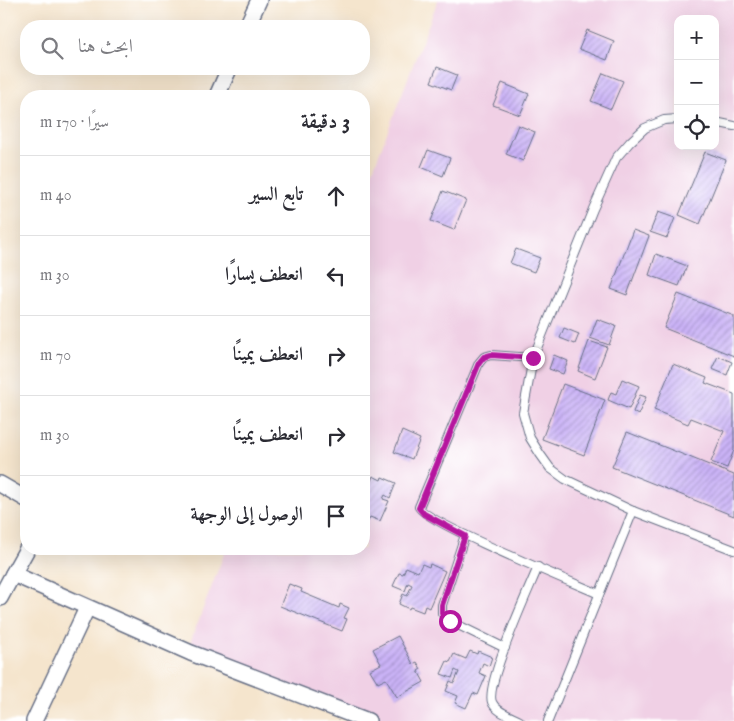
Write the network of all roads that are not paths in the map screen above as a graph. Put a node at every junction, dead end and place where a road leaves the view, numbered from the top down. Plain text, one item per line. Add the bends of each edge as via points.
1 (258, 0) edge
2 (250, 20) edge
3 (226, 75) edge
4 (220, 90) edge
5 (674, 119) edge
6 (719, 123) edge
7 (734, 126) edge
8 (533, 358) junction
9 (0, 484) edge
10 (20, 496) edge
11 (633, 510) junction
12 (465, 536) junction
13 (734, 550) edge
14 (23, 555) edge
15 (538, 567) junction
16 (13, 574) junction
17 (599, 594) junction
18 (0, 598) edge
19 (87, 608) junction
20 (505, 648) junction
21 (34, 721) edge
22 (368, 721) edge
23 (520, 721) edge
24 (548, 721) edge

1 - 2 street
3 - 4 street
5 - 8 lane via 645,128 616,158
6 - 7 lane
8 - 11 lane via 523,413 530,438 540,454 550,468 564,478
8 - 12 lane via 491,355 479,363 419,508 424,514
9 - 10 street
11 - 13 lane
11 - 17 lane
12 - 15 lane
12 - 20 lane via 442,613 450,621
14 - 16 street
15 - 17 lane
15 - 20 lane
16 - 18 street
16 - 19 street
17 - 24 lane
19 - 21 street
19 - 22 street via 191,653
20 - 23 lane via 491,696 500,711

